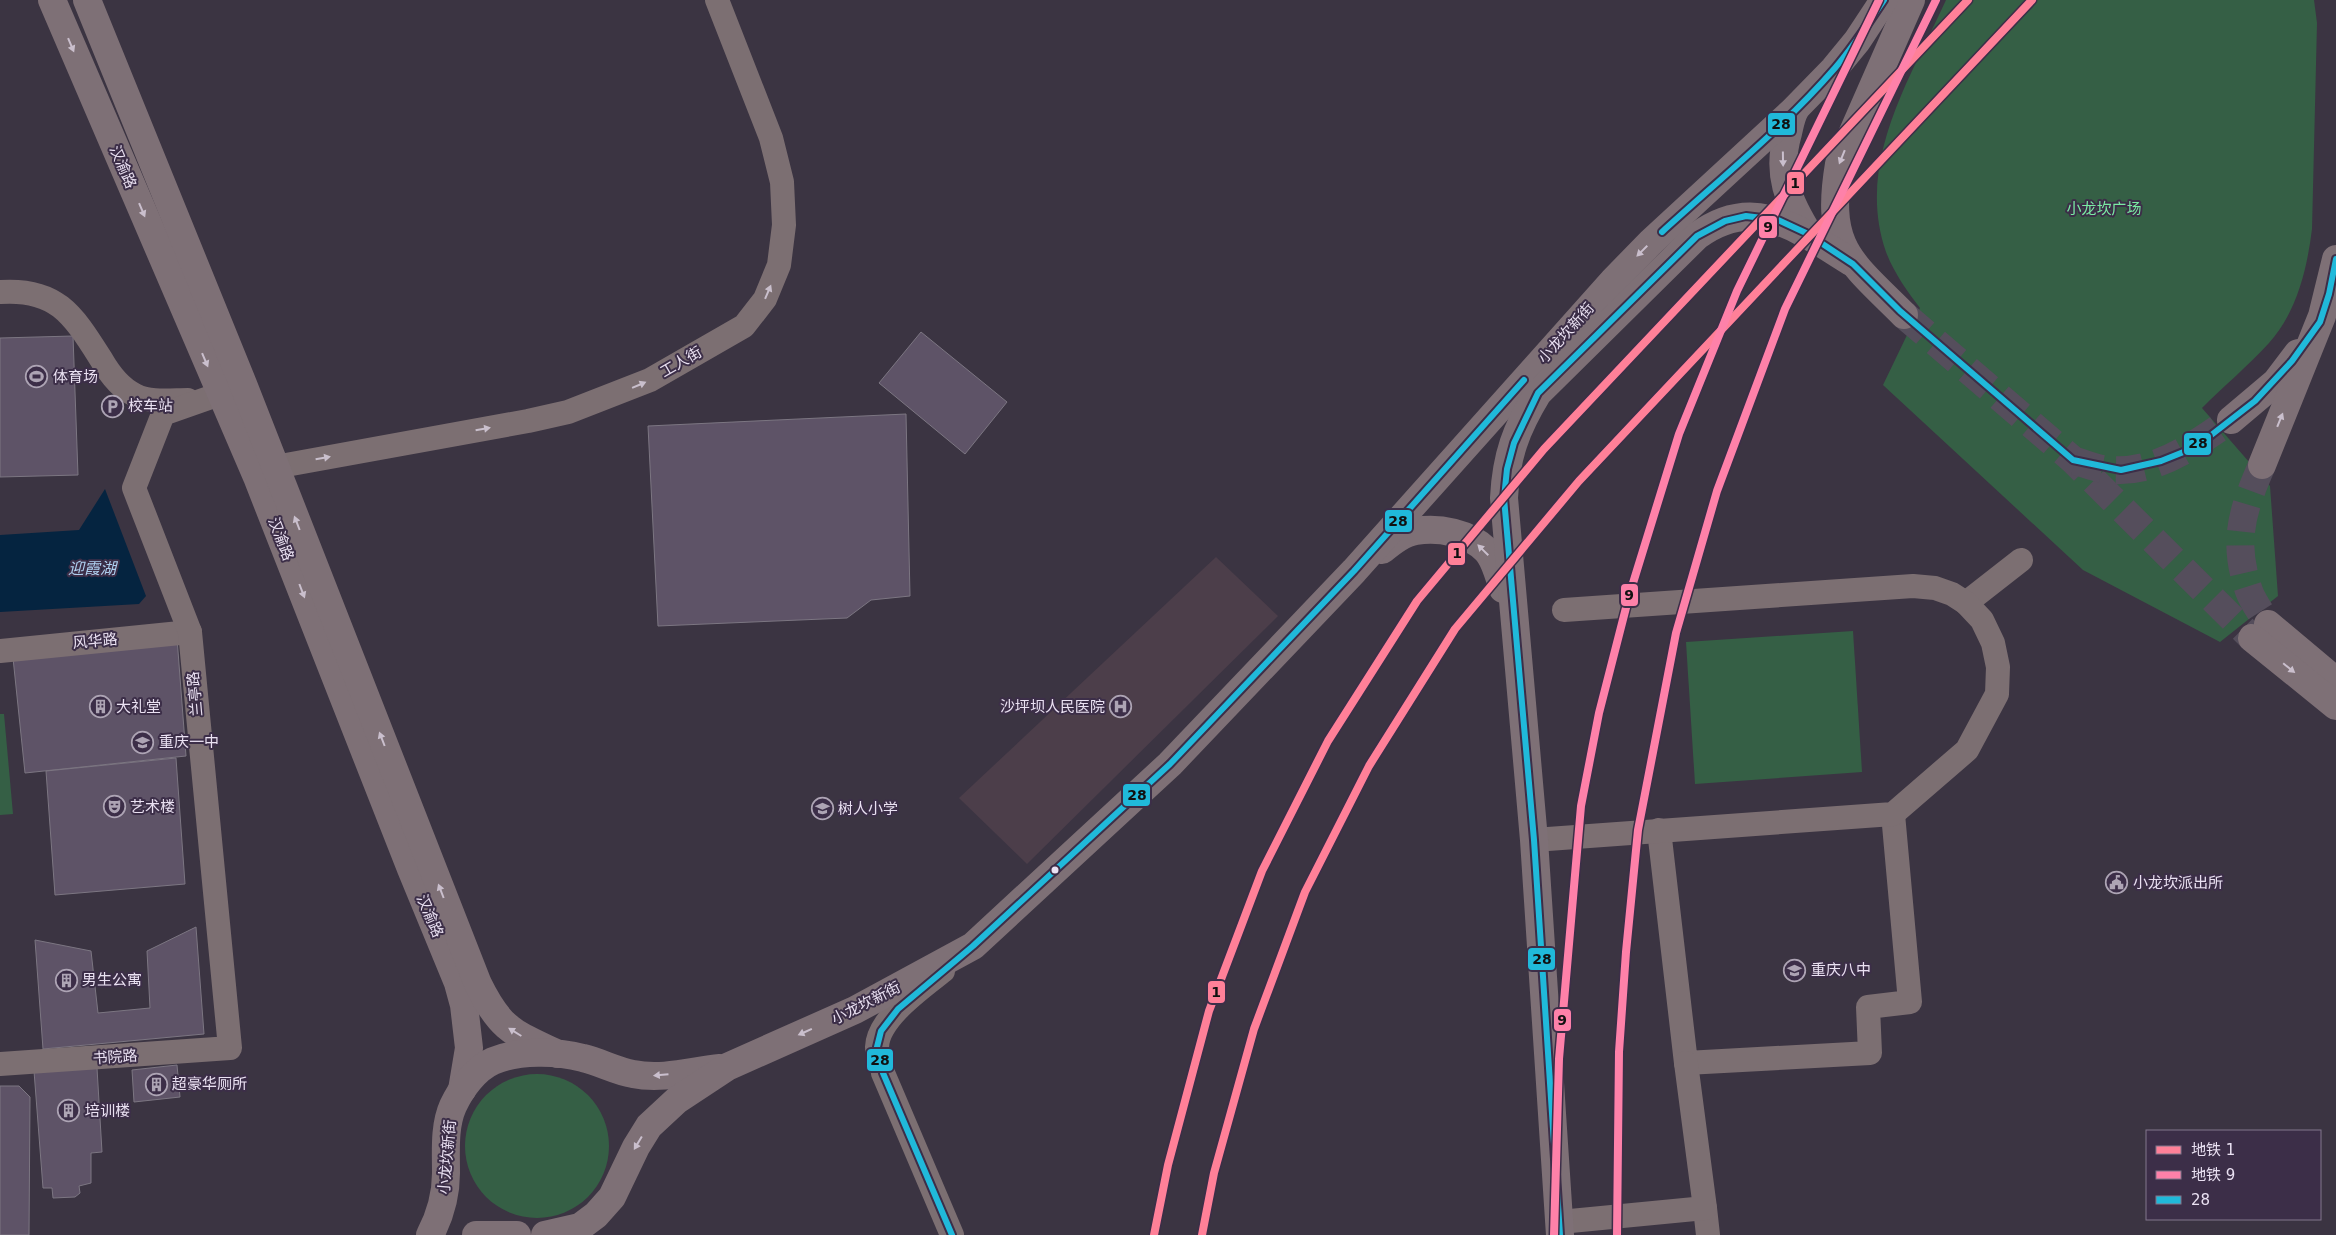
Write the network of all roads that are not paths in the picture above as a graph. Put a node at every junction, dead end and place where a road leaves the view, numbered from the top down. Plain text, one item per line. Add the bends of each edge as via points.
1 (44, 0) edge
2 (86, 0) edge
3 (716, 0) edge
4 (1884, 0) edge
5 (1911, 0) edge
6 (56, 10) edge
7 (1888, 50) junction
8 (1793, 111) junction
9 (1811, 237) junction
10 (2336, 259) edge
11 (1851, 262) junction
12 (0, 292) edge
13 (1904, 315) tunnel mouth
14 (2322, 316) junction
15 (211, 397) junction
16 (2231, 420) tunnel mouth
17 (2262, 465) tunnel mouth
18 (275, 466) junction
19 (2021, 560) dead end
20 (1354, 570) junction
21 (1966, 603) junction
22 (1564, 610) dead end
23 (1514, 626) junction
24 (190, 632) junction
25 (0, 651) edge
26 (2336, 682) edge
27 (2336, 706) edge
28 (1893, 814) junction
29 (1659, 830) junction
30 (1534, 840) junction
31 (973, 946) junction
32 (230, 1048) joint
33 (558, 1054) junction
34 (1686, 1063) junction
35 (0, 1064) edge
36 (726, 1067) junction
37 (462, 1090) junction
38 (1705, 1208) junction
39 (1560, 1229) edge
40 (581, 1231) edge
41 (430, 1235) edge
42 (476, 1235) edge
43 (517, 1235) edge
44 (545, 1235) edge
45 (952, 1235) edge
46 (1708, 1235) edge

1 - 6 main road, 汉渝路
2 - 18 main road, 汉渝路
18 -> 3 street, 工人街 via 568,412 650,380 744,326 765,299 779,265 784,225 782,182 771,138
4 - 8 main road via 1857,41
5 - 7 main road
6 -> 15 main road, 汉渝路
7 - 8 main road
7 -> 11 main road via 1839,164 1834,216 1839,238
8 -> 9 main road via 1782,153 1784,181 1792,208
8 -> 20 main road, 小龙坎新街 via 1613,281
9 - 11 main road, 小龙坎新街
9 - 23 main road, 小龙坎新街 via 1778,220 1755,215 1713,225 1697,236 1538,393 1522,420 1506,469 1504,498
10 - 14 main road
11 - 13 main road
12 - 15 street via 21,290 52,300 74,318 110,375 135,395 152,399
14 - 16 main road via 2276,382
17 -> 14 main road
15 - 24 street, 兰亭路 via 163,414 134,488
15 -> 37 main road, 汉渝路 via 257,477 458,983 470,1048
33 -> 18 main road, 汉渝路 via 518,1035 502,1024 488,1006
19 - 21 street
23 -> 20 main road via 1497,570 1487,550 1456,533 1415,531 1398,538
20 - 31 main road, 小龙坎新街 via 1170,764
21 - 22 street via 1935,588 1913,586
21 - 28 street via 1982,620 1993,642 1998,667 1997,694 1967,750
23 - 30 main road
24 - 25 street, 风华路
24 - 32 street, 兰亭路
26 -> 27 main road via 2260,631
28 - 29 street
28 - 34 street via 1910,1002 1868,1007 1870,1053
29 - 30 street
29 - 34 street
30 - 39 main road
31 -> 36 main road, 小龙坎新街 via 855,1010
31 - 45 street via 898,1010 881,1031 877,1047 883,1073
32 - 35 street, 书院路
36 -> 33 main road, 小龙坎新街 via 657,1076 634,1075 583,1058
33 - 37 main road, 小龙坎新街 via 532,1053 493,1061 478,1071
34 - 38 street
36 -> 40 main road, 小龙坎新街 via 677,1100 649,1126 612,1197
37 - 41 main road, 小龙坎新街 via 452,1107 447,1127 443,1201
38 - 39 street
38 - 46 street
40 - 44 main road, 小龙坎新街
42 - 43 main road

